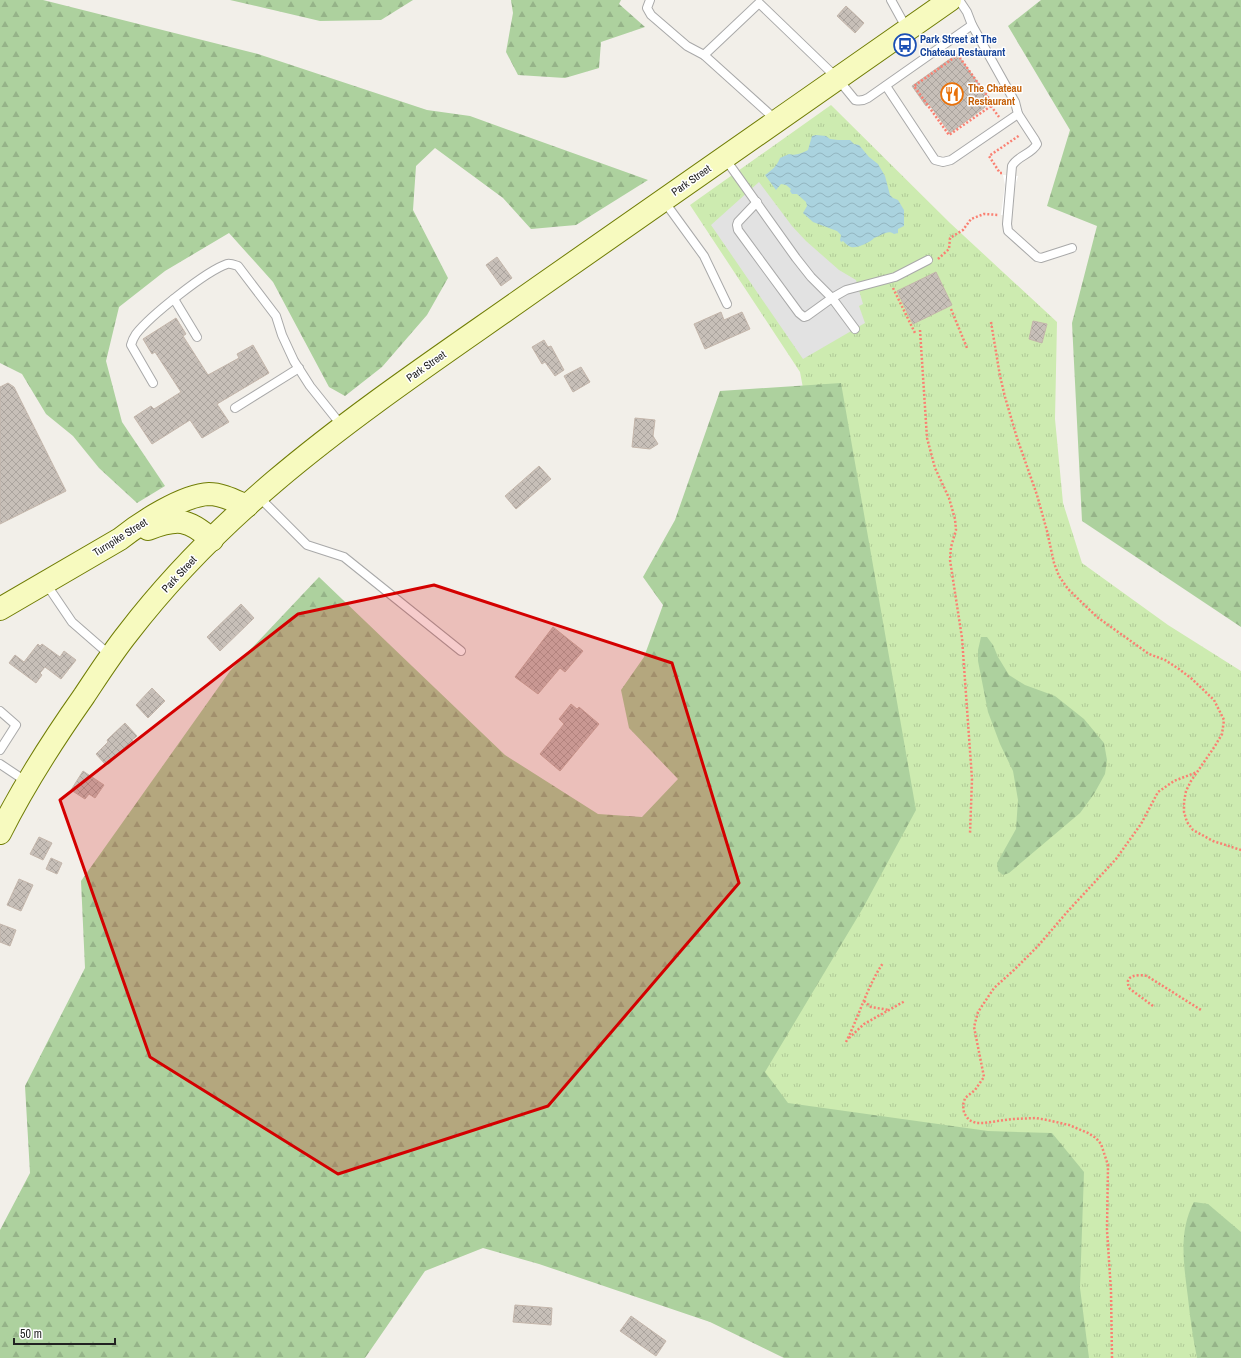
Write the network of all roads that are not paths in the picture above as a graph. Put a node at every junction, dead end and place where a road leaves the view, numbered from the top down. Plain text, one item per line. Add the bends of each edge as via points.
1 (650, 0) edge
2 (950, 0) edge
3 (959, 0) edge
4 (758, 1) edge
5 (893, 1) edge
6 (972, 24) junction
7 (908, 29) junction
8 (704, 55) junction
9 (837, 78) junction
10 (886, 86) junction
11 (1018, 114) junction
12 (777, 121) junction
13 (724, 157) junction
14 (663, 200) junction
15 (757, 202) junction
16 (1072, 248) dead end
17 (928, 260) dead end
18 (832, 298) junction
19 (174, 299) junction
20 (728, 304) dead end
21 (855, 329) dead end
22 (198, 337) dead end
23 (299, 368) junction
24 (153, 383) dead end
25 (235, 408) dead end
26 (343, 427) junction
27 (253, 501) junction
28 (120, 539) junction
29 (212, 540) junction
30 (47, 581) junction
31 (0, 609) edge
32 (462, 651) dead end
33 (111, 656) junction
34 (0, 711) edge
35 (0, 750) edge
36 (0, 764) edge
37 (28, 782) junction
38 (0, 833) edge

1 - 8 lane via 647,8 651,15 687,46
2 - 7 main road, Park Street
3 - 6 lane
4 - 8 lane
4 - 9 lane
5 - 7 lane
6 - 10 lane
6 - 11 lane via 1015,102
7 - 9 main road, Park Street
8 - 12 lane
9 - 10 lane via 855,100 859,101
9 - 12 main road, Park Street
10 - 11 lane via 935,160 943,162 951,160
11 - 16 lane via 1037,144 1013,164 1008,231 1041,258
12 - 13 main road, Park Street
13 - 14 main road, Park Street
13 - 15 lane
14 - 20 lane via 704,256
14 - 26 main road, Park Street
15 - 18 lane via 807,272
15 - 18 lane via 738,222 738,230 799,313 807,316
17 - 18 lane via 890,279 846,290
18 - 21 lane
19 - 22 lane
19 - 23 lane via 216,269 228,263 238,266 276,316 282,335
19 - 24 lane via 147,321 130,344
23 - 25 lane
23 - 26 lane
26 - 27 main road, Park Street
27 - 28 main road, Turnpike Street via 209,494 195,496 161,512
27 - 29 main road, Park Street
27 - 32 lane via 307,545 344,557
28 - 29 main road via 165,523 177,522 199,528
28 - 30 main road, Turnpike Street
29 - 33 main road, Park Street via 178,573
30 - 31 main road, Turnpike Street
30 - 33 lane via 72,622
33 - 37 main road, Park Street via 53,740
34 - 35 lane via 16,725
36 - 37 lane
37 - 38 main road, Park Street

